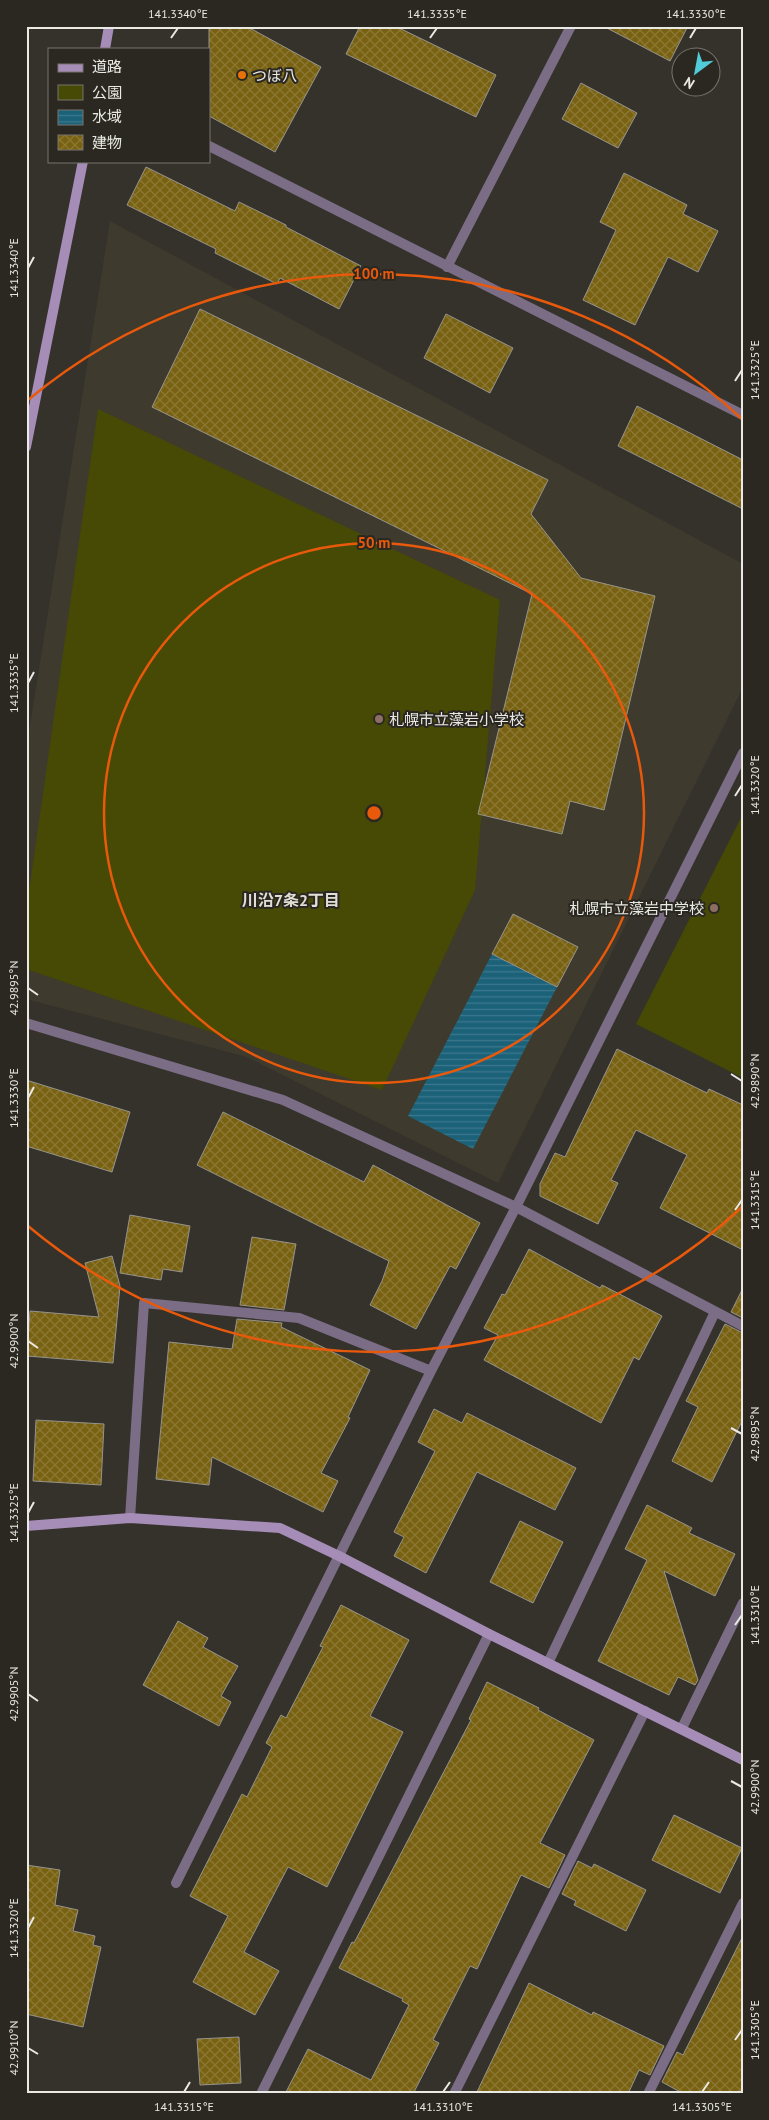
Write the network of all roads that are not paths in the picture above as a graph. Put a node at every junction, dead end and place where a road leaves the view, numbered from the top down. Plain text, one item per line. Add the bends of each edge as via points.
1 (109, 26) edge
2 (571, 26) edge
3 (104, 48) edge
4 (210, 147) edge
5 (83, 162) edge
6 (447, 267) junction
7 (743, 415) edge
8 (26, 447) edge
9 (743, 753) edge
10 (26, 1023) edge
11 (516, 1207) junction
12 (715, 1312) junction
13 (743, 1326) edge
14 (430, 1370) junction
15 (130, 1518) junction
16 (26, 1526) edge
17 (339, 1556) junction
18 (743, 1602) edge
19 (489, 1634) junction
20 (548, 1664) junction
21 (645, 1711) junction
22 (682, 1728) junction
23 (743, 1760) edge
24 (176, 1883) dead end
25 (743, 1904) edge
26 (261, 2094) edge
27 (454, 2094) edge
28 (648, 2094) edge

1 - 3 street
2 - 6 street
4 - 6 street
5 - 8 street
6 - 7 street
9 - 11 street
10 - 11 street via 283,1100
11 - 12 street
11 - 14 street
12 - 13 street
12 - 20 street
14 - 15 street via 299,1318 144,1303
14 - 17 street
15 - 16 street
15 - 17 street via 280,1528
17 - 19 street
17 - 24 street
18 - 22 street
19 - 20 street
19 - 26 street
20 - 21 street
21 - 22 street
21 - 27 street
22 - 23 street
25 - 28 street

